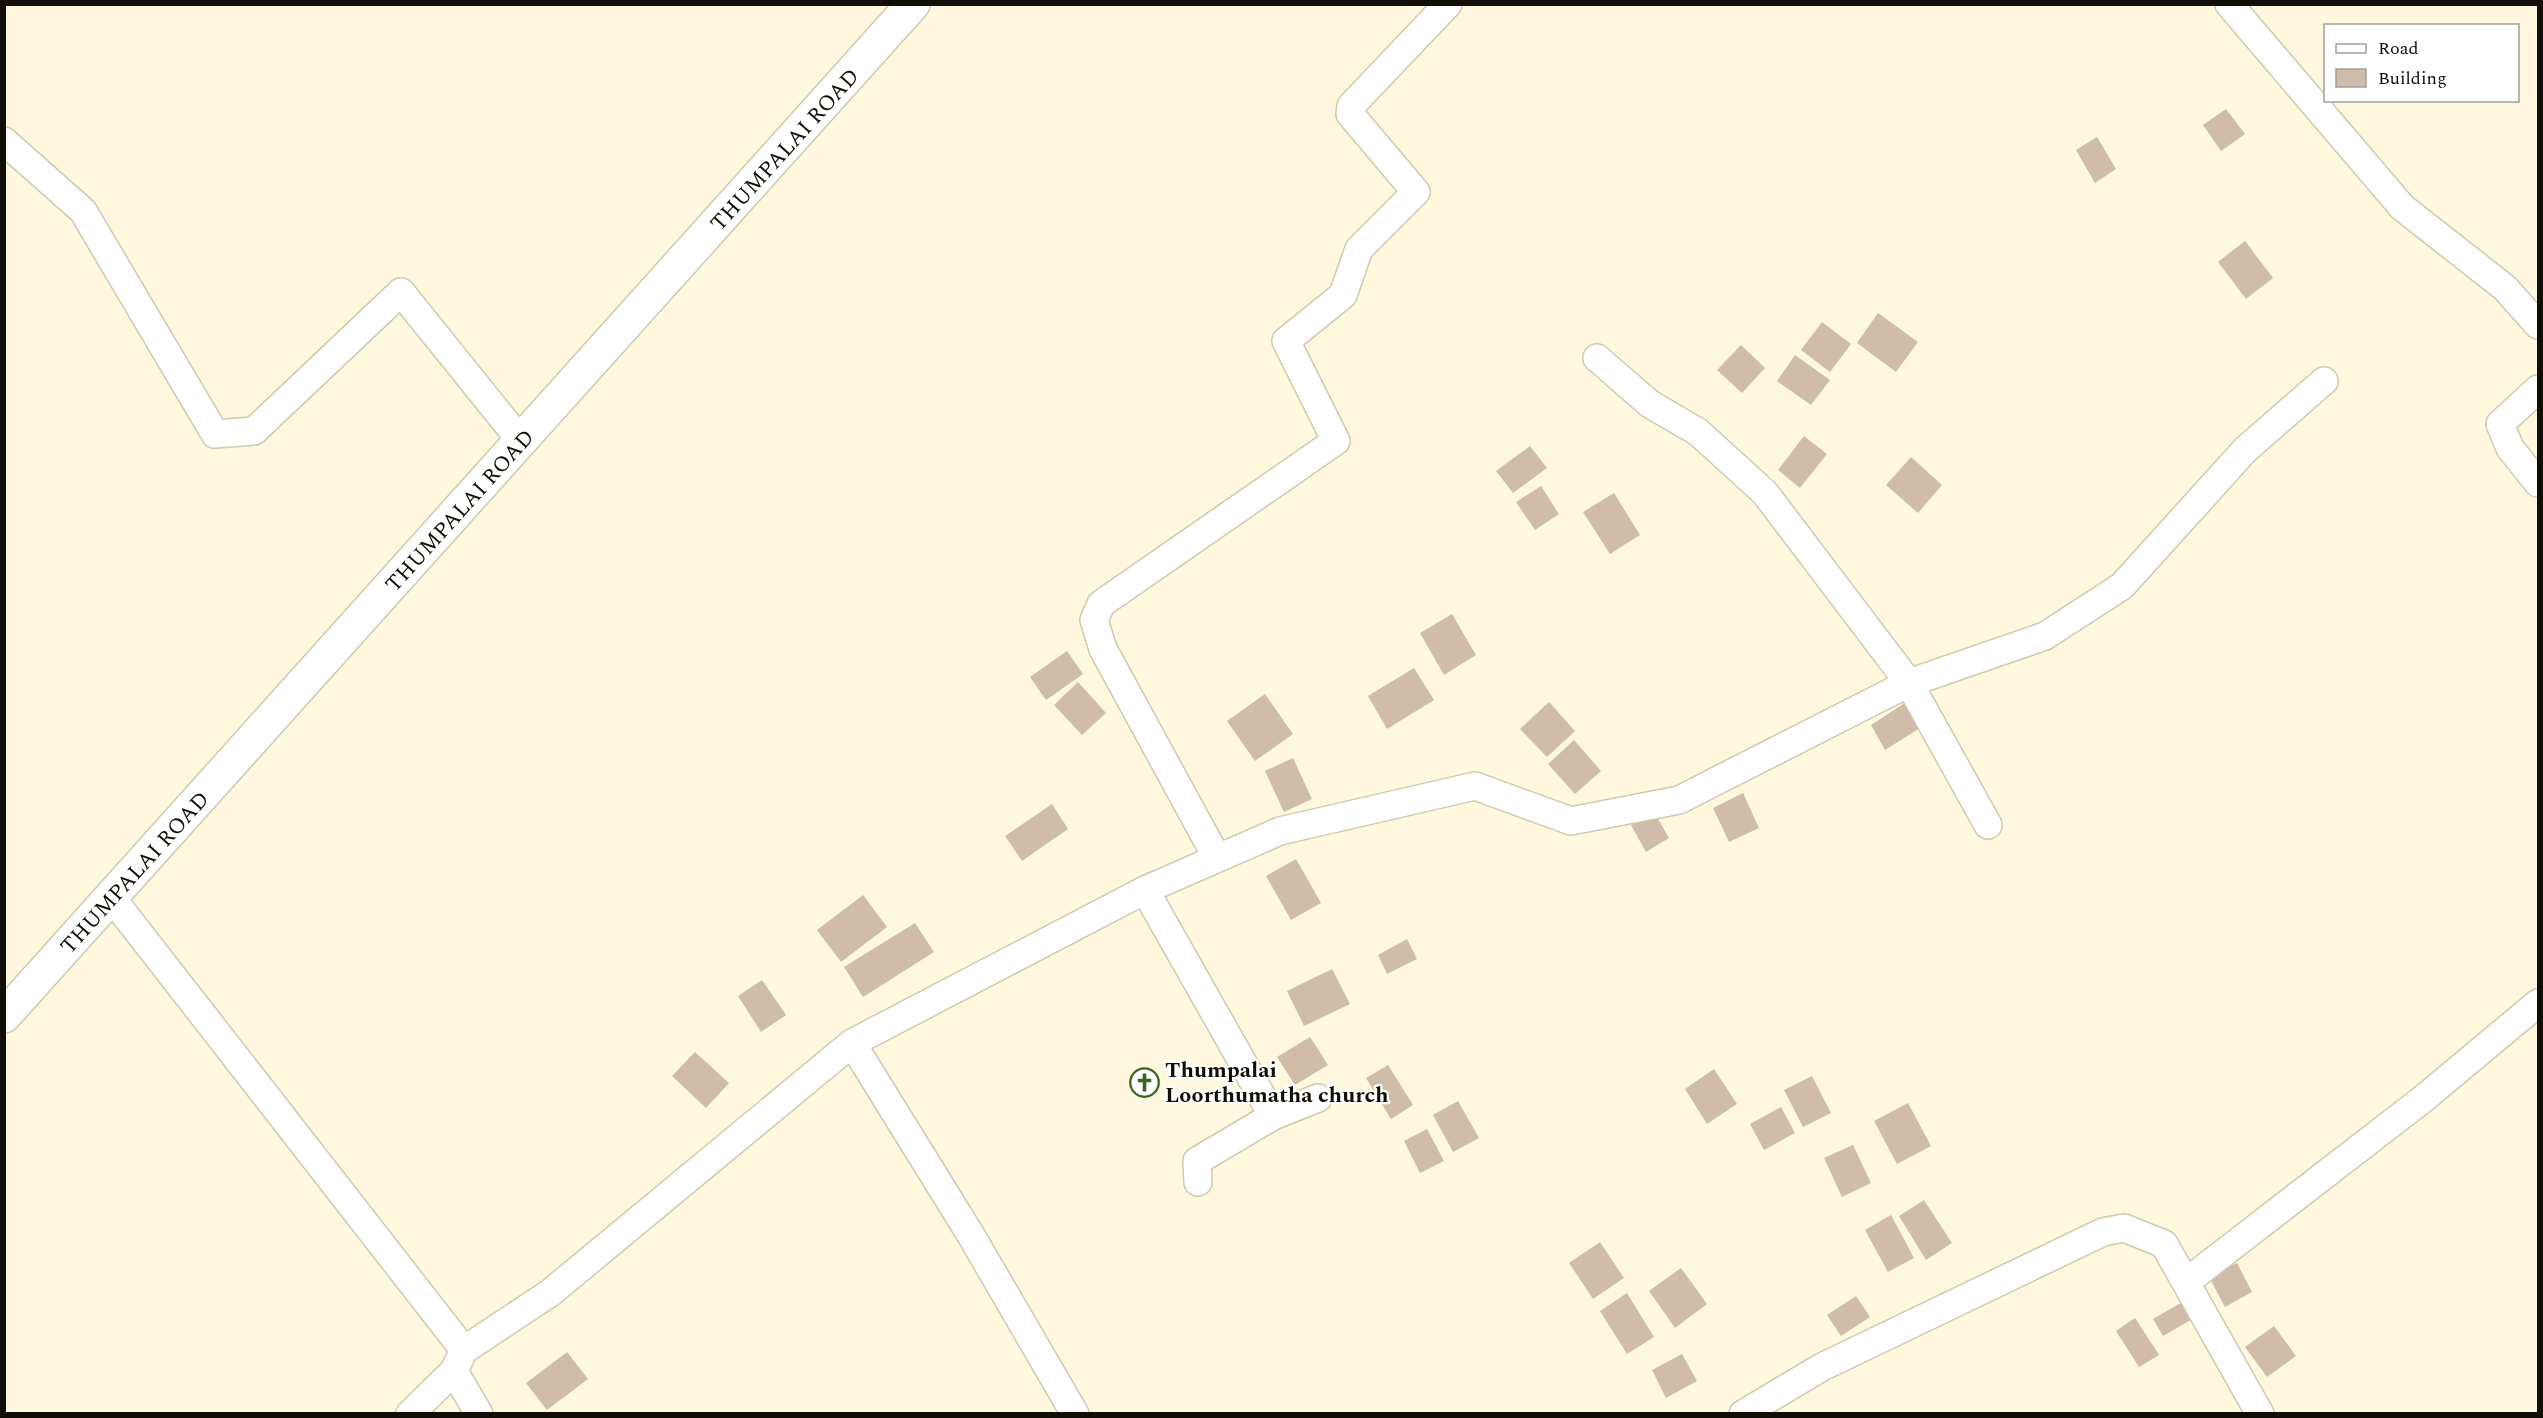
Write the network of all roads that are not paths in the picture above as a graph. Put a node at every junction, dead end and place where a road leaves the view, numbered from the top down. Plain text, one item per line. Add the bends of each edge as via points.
1 (913, 4) edge
2 (1448, 4) edge
3 (2229, 4) edge
4 (4, 141) edge
5 (2538, 325) edge
6 (1597, 358) dead end
7 (2324, 381) dead end
8 (2538, 389) edge
9 (521, 441) junction
10 (2538, 483) edge
11 (1909, 683) junction
12 (1988, 825) dead end
13 (1217, 858) junction
14 (1145, 890) junction
15 (111, 897) junction
16 (2538, 1004) edge
17 (4, 1016) edge
18 (852, 1043) junction
19 (1318, 1098) dead end
20 (1273, 1116) junction
21 (1198, 1182) dead end
22 (2186, 1282) junction
23 (459, 1360) junction
24 (410, 1413) edge
25 (479, 1413) edge
26 (1075, 1413) edge
27 (1743, 1413) edge
28 (2260, 1413) edge

1 - 9 street, THUMPALAI ROAD
2 - 13 street via 1351,106 1350,114 1416,192 1359,249 1343,295 1286,341 1336,441 1101,604 1094,620 1103,649
3 - 5 street via 2402,207 2505,288
4 - 9 street via 84,211 215,434 254,431 402,292
6 - 11 street via 1650,404 1698,432 1765,493
7 - 11 street via 2245,450 2122,586 2045,636
8 - 10 street via 2500,424 2510,448
9 - 15 street, THUMPALAI ROAD
11 - 12 street
11 - 13 street via 1679,800 1571,820 1475,786 1280,831
13 - 14 street
14 - 18 street
14 - 20 street
15 - 17 street, THUMPALAI ROAD
15 - 23 street
16 - 22 street via 2423,1099
18 - 23 street via 550,1293
18 - 26 street
19 - 20 street
20 - 21 street via 1197,1161
22 - 27 street via 2164,1244 2124,1228 2103,1232 1822,1367
22 - 28 street
23 - 24 street
23 - 25 street

